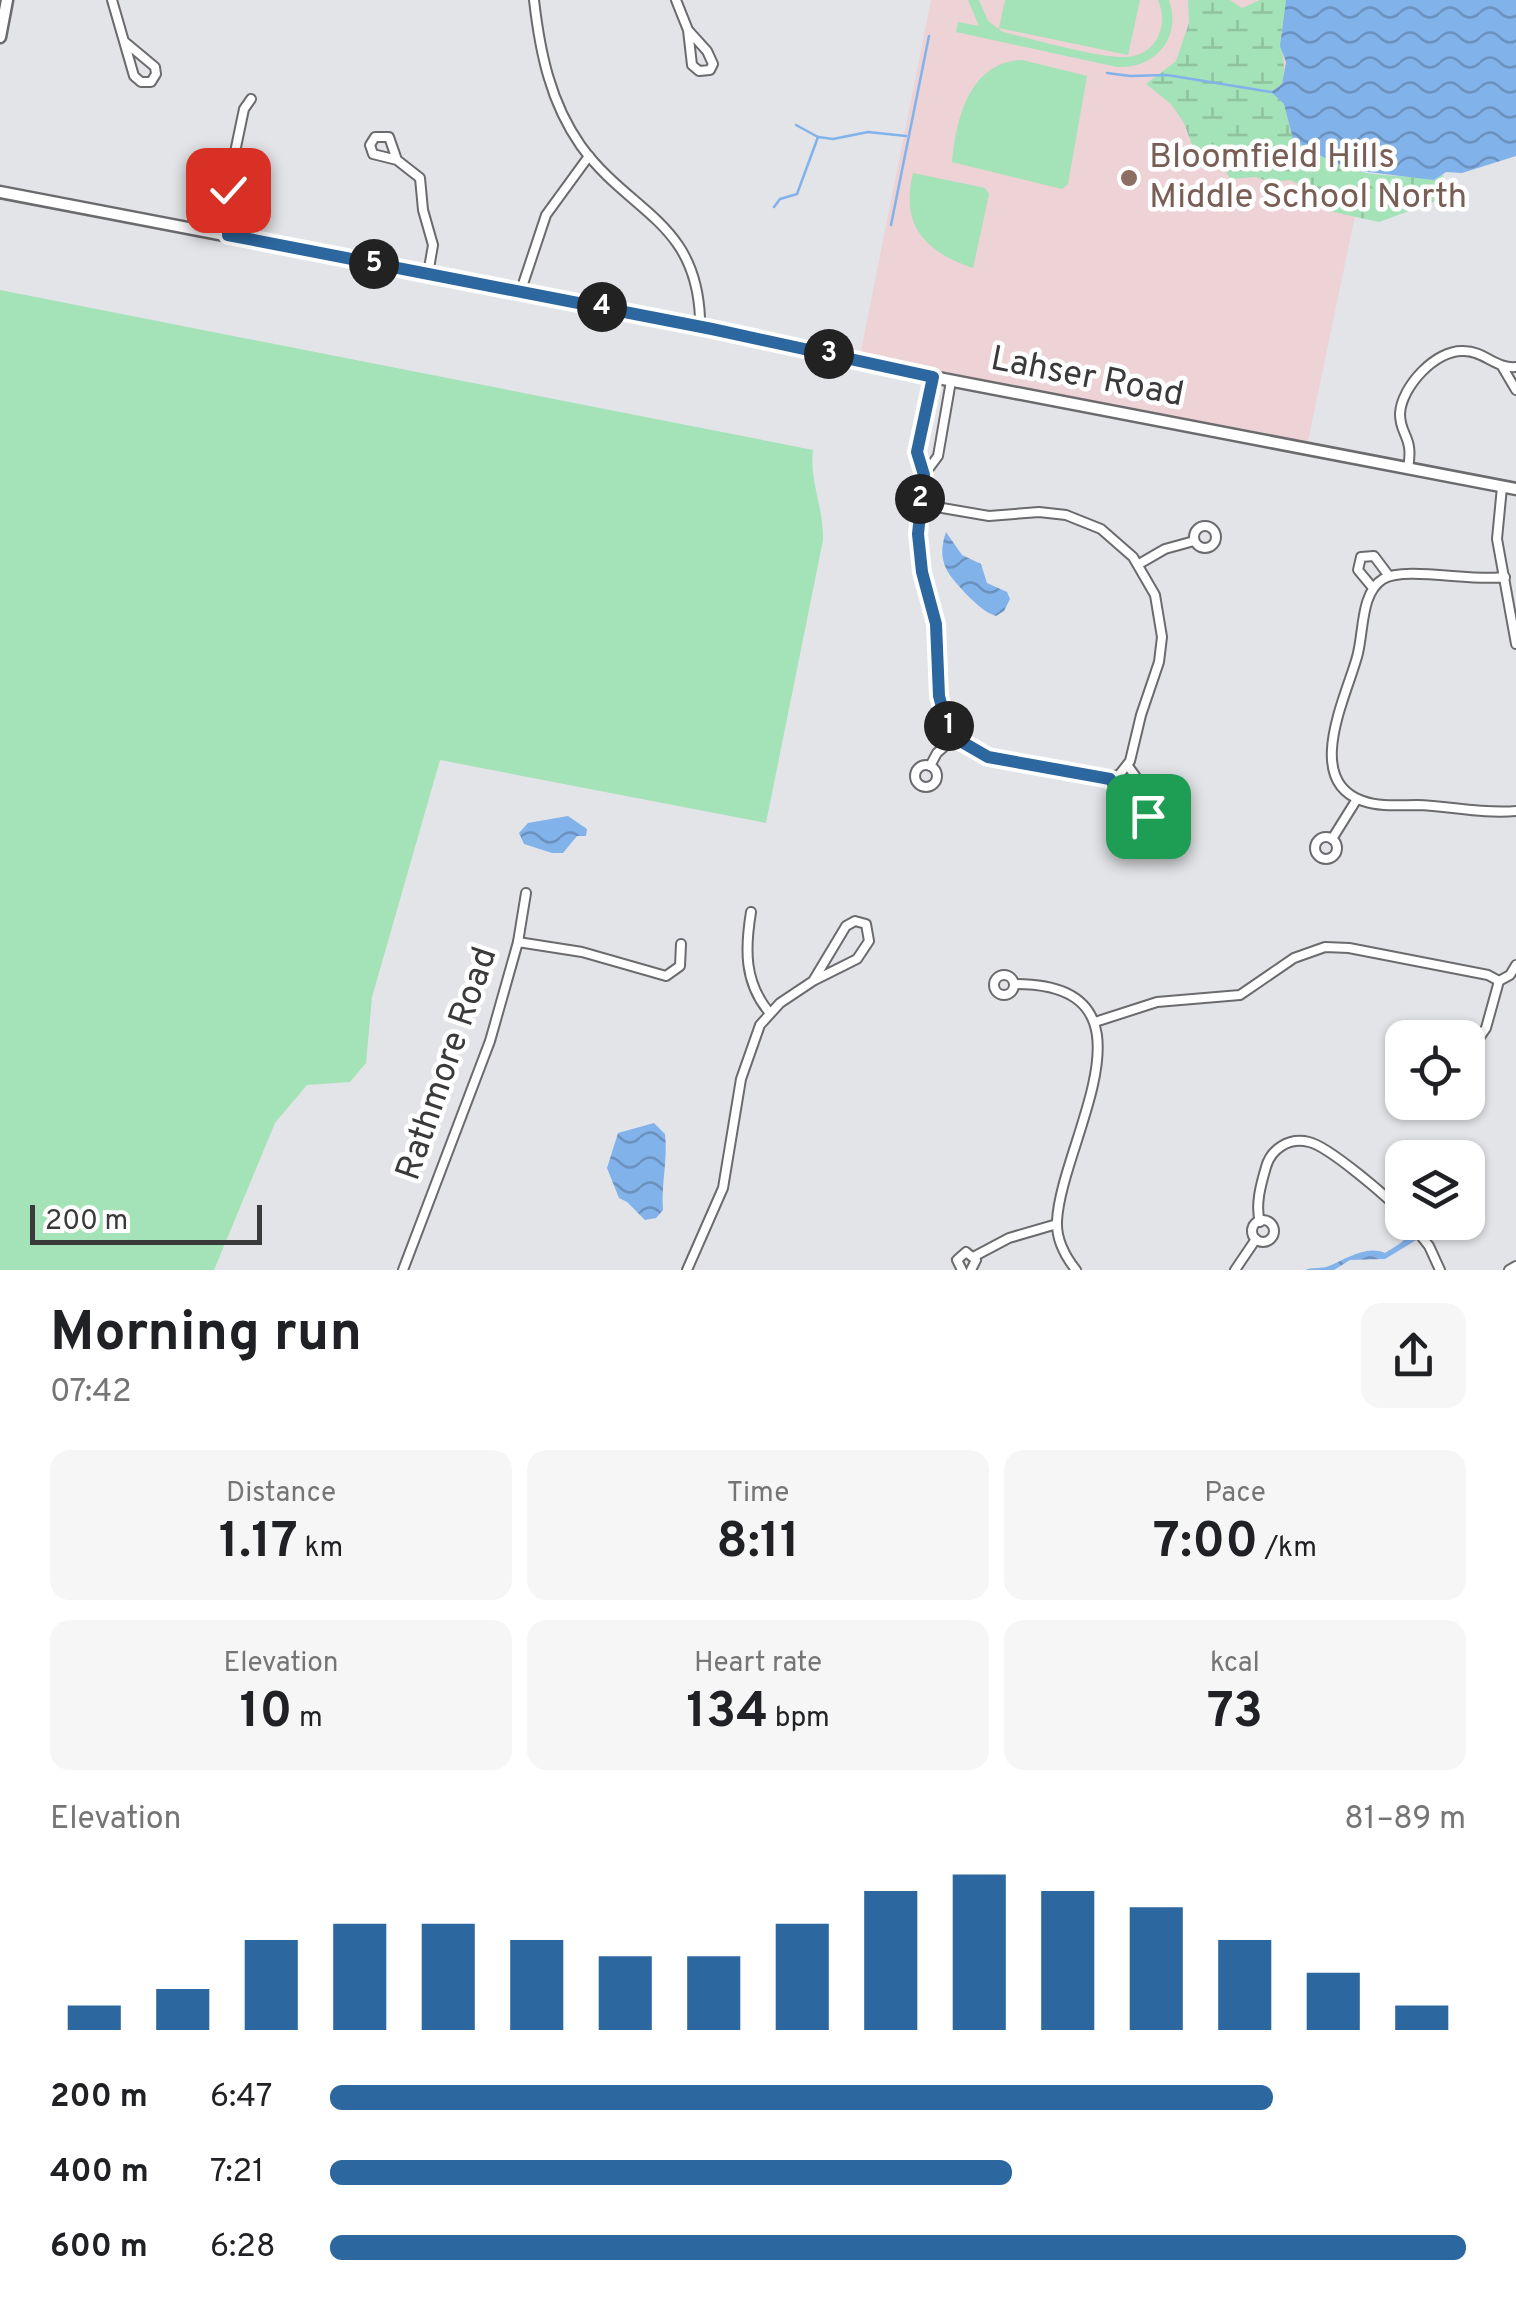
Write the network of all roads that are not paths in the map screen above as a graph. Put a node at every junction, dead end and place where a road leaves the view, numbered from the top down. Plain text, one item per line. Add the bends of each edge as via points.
1 (8, 0) edge
2 (112, 0) edge
3 (534, 0) edge
4 (676, 0) edge
5 (688, 30) junction
6 (0, 37) edge
7 (125, 42) junction
8 (251, 99) dead end
9 (589, 156) junction
10 (397, 160) dead end
11 (0, 192) edge
12 (228, 235) junction
13 (428, 274) junction
14 (524, 282) dead end
15 (700, 318) dead end
16 (1516, 367) edge
17 (1503, 368) junction
18 (933, 377) junction
19 (952, 380) junction
20 (1516, 390) edge
21 (1408, 468) junction
22 (924, 475) junction
23 (1502, 487) junction
24 (1516, 489) edge
25 (919, 504) junction
26 (1194, 540) dead end
27 (1139, 564) junction
28 (1389, 576) junction
29 (1505, 577) junction
30 (1373, 588) junction
31 (1516, 644) edge
32 (956, 736) junction
33 (930, 766) dead end
34 (1128, 766) junction
35 (1110, 779) junction
36 (1358, 799) junction
37 (1516, 811) edge
38 (1332, 839) dead end
39 (526, 893) dead end
40 (751, 912) dead end
41 (518, 942) junction
42 (681, 944) dead end
43 (1516, 965) edge
44 (1499, 980) junction
45 (813, 981) junction
46 (1014, 984) dead end
47 (769, 1012) junction
48 (1094, 1022) junction
49 (1485, 1029) edge
50 (1385, 1196) edge
51 (1260, 1222) junction
52 (1057, 1224) junction
53 (1256, 1239) junction
54 (1424, 1240) edge
55 (975, 1256) junction
56 (1516, 1266) edge
57 (403, 1270) edge
58 (687, 1270) edge
59 (962, 1270) edge
60 (971, 1270) edge
61 (1076, 1270) edge
62 (1234, 1270) edge
63 (1440, 1270) edge
64 (1509, 1270) edge

1 - 6 street
2 - 7 street
3 - 9 street via 552,92
4 - 5 street
5 - 5 street via 712,56 710,70 692,65
7 - 7 street via 134,76 153,80 155,66
8 - 12 street via 230,176
9 - 14 street via 546,215
9 - 15 street via 680,243 693,272
10 - 13 street via 422,184 432,245
11 - 12 street, Lahser Road
12 - 13 street, Lahser Road
13 - 18 street, Lahser Road
16 - 17 street
17 - 20 street
17 - 21 street via 1465,350 1429,364 1400,410 1411,443
18 - 19 street, Lahser Road
18 - 22 street via 917,452
19 - 21 street, Lahser Road
19 - 22 street via 938,456
21 - 23 street, Lahser Road
22 - 25 street
23 - 24 street, Lahser Road
23 - 29 street via 1496,533
25 - 27 street via 990,516 1072,516 1112,536
25 - 32 street via 918,545 938,638 940,703
26 - 27 street
27 - 34 street via 1157,603 1162,643
28 - 29 street
28 - 30 street
28 - 30 street via 1374,556 1363,556 1358,570
29 - 31 street
30 - 36 street via 1332,753 1336,778
32 - 33 street
32 - 35 street via 988,757
34 - 35 street
34 - 35 street via 1152,799 1150,815 1134,813
36 - 37 street via 1476,813
36 - 38 street
39 - 41 street
40 - 47 street via 747,965
41 - 42 street, Rathmore Road via 666,976 680,966
41 - 57 street, Rathmore Road via 490,1041
43 - 44 street
44 - 48 street via 1325,947 1294,958 1236,997 1157,1002
44 - 49 street
45 - 45 street via 861,955 870,937 864,923 846,926
45 - 47 street
46 - 48 street via 1066,992
47 - 58 street via 743,1071 723,1188
48 - 52 street via 1092,1082
50 - 51 street via 1318,1146 1297,1141 1281,1146 1268,1162
51 - 53 street via 1253,1228
51 - 53 street via 1271,1224 1274,1234 1268,1241
52 - 55 street
52 - 61 street
53 - 62 street
54 - 63 street
55 - 59 street via 960,1254
55 - 60 street
56 - 64 street

